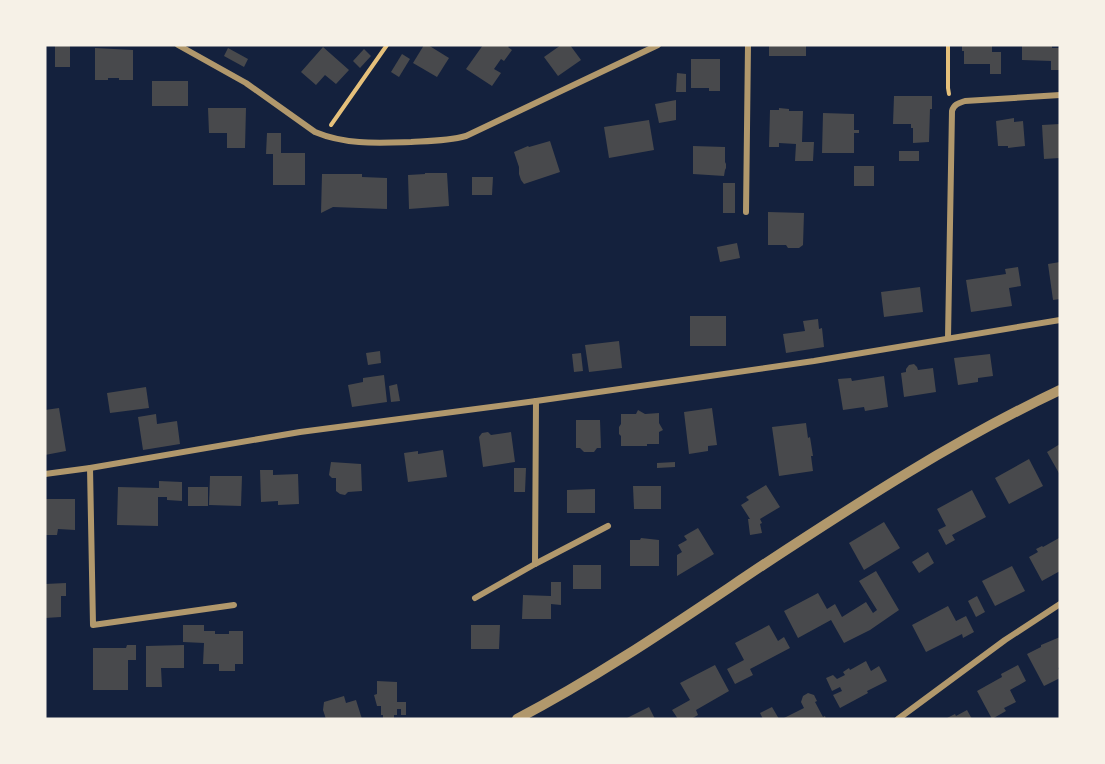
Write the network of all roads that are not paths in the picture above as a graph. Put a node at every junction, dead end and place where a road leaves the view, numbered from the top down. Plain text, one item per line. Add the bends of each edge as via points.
1 (177, 45) edge
2 (658, 45) edge
3 (748, 45) edge
4 (1060, 95) edge
5 (746, 212) dead end
6 (1060, 320) edge
7 (948, 338) junction
8 (1060, 390) edge
9 (536, 401) junction
10 (90, 468) junction
11 (45, 474) edge
12 (608, 526) dead end
13 (535, 564) junction
14 (475, 598) dead end
15 (1060, 604) edge
16 (234, 605) dead end
17 (517, 719) edge
18 (898, 719) edge

1 - 2 street via 246,83 309,129 323,136 361,143 457,139
3 - 5 street
4 - 7 street via 965,102 952,111
6 - 7 street
7 - 9 street
8 - 17 street via 957,444 842,514 629,654
9 - 10 street via 300,432
9 - 13 street
10 - 11 street
10 - 16 street via 93,625
12 - 13 street
13 - 14 street
15 - 18 street

